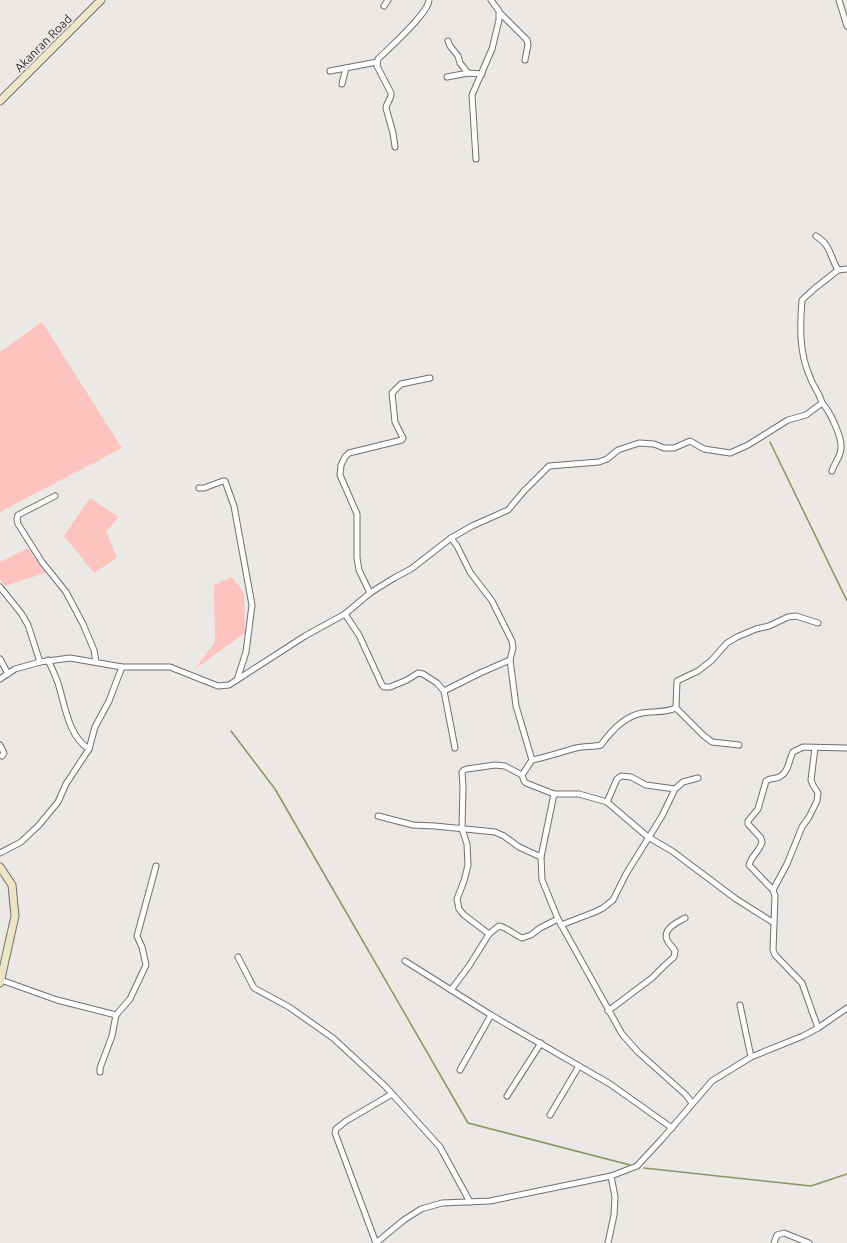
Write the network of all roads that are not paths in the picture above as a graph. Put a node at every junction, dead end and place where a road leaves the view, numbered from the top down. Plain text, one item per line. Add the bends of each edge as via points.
1 (101, 0) edge
2 (388, 0) edge
3 (429, 0) edge
4 (491, 0) edge
5 (839, 0) edge
6 (384, 6) dead end
7 (844, 8) edge
8 (500, 13) junction
9 (847, 26) edge
10 (448, 40) dead end
11 (525, 60) dead end
12 (377, 62) junction
13 (346, 68) junction
14 (330, 71) dead end
15 (468, 73) junction
16 (482, 74) junction
17 (447, 76) dead end
18 (342, 84) dead end
19 (0, 101) edge
20 (395, 147) dead end
21 (476, 158) dead end
22 (816, 236) dead end
23 (847, 269) edge
24 (838, 270) junction
25 (430, 378) dead end
26 (822, 402) junction
27 (832, 471) dead end
28 (199, 488) dead end
29 (55, 496) dead end
30 (451, 538) junction
31 (0, 587) edge
32 (370, 593) junction
33 (345, 614) junction
34 (818, 623) dead end
35 (0, 659) edge
36 (48, 660) junction
37 (510, 660) junction
38 (40, 662) junction
39 (96, 662) junction
40 (122, 667) junction
41 (8, 674) junction
42 (0, 679) edge
43 (237, 680) junction
44 (444, 691) junction
45 (676, 708) junction
46 (0, 745) edge
47 (739, 745) dead end
48 (455, 748) dead end
49 (816, 748) junction
50 (847, 748) edge
51 (89, 749) junction
52 (2, 756) dead end
53 (532, 760) junction
54 (522, 775) junction
55 (698, 778) dead end
56 (674, 789) junction
57 (554, 794) junction
58 (607, 802) junction
59 (378, 816) dead end
60 (462, 829) junction
61 (648, 837) junction
62 (0, 853) edge
63 (541, 857) junction
64 (156, 866) dead end
65 (0, 867) edge
66 (773, 890) junction
67 (685, 918) dead end
68 (559, 922) junction
69 (774, 923) junction
70 (489, 934) junction
71 (238, 957) dead end
72 (405, 961) dead end
73 (0, 981) edge
74 (451, 990) junction
75 (740, 1005) dead end
76 (847, 1008) edge
77 (608, 1011) junction
78 (116, 1015) junction
79 (491, 1015) junction
80 (818, 1028) junction
81 (541, 1043) junction
82 (751, 1057) junction
83 (579, 1066) junction
84 (460, 1070) dead end
85 (100, 1072) dead end
86 (392, 1094) junction
87 (507, 1096) dead end
88 (692, 1103) junction
89 (550, 1115) dead end
90 (672, 1128) junction
91 (611, 1176) junction
92 (470, 1202) junction
93 (376, 1243) edge
94 (608, 1243) edge
95 (774, 1243) edge
96 (809, 1243) edge

1 - 19 main road, Akanran Road
2 - 6 street
3 - 12 street via 427,7
4 - 8 street
5 - 7 street
7 - 9 street
8 - 11 street via 526,40 528,45
8 - 16 street via 492,49
10 - 15 street
12 - 13 street
12 - 20 street via 391,93 386,108
13 - 14 street
13 - 18 street
15 - 16 street
15 - 17 street
16 - 21 street via 472,95
22 - 24 street via 828,247
23 - 24 street
24 - 26 street via 802,300 800,332 803,354 809,376
25 - 32 street via 401,384 392,393 395,422 402,434 402,440 349,452 341,465 341,478 357,514 359,570
26 - 27 street via 839,436 841,448
26 - 30 street via 806,415 788,420 730,453 704,449 690,441 674,448 639,443 618,450 599,462 549,466 508,510
28 - 43 street via 223,481 226,483 241,541 252,605 246,652
29 - 39 street via 18,515 16,519 84,624
30 - 32 street via 411,569
30 - 37 street via 470,572 492,602 512,641
31 - 38 street via 28,625
32 - 33 street
33 - 43 street via 305,636
33 - 44 street via 359,635 384,687 390,687 418,673 437,683
34 - 45 street via 796,616 788,617 737,637 727,643 698,671 678,681
35 - 41 street
36 - 38 street
36 - 39 street via 70,658
36 - 51 street via 72,728 79,740
37 - 44 street
37 - 53 street via 516,706
38 - 41 street via 15,669
39 - 40 street
40 - 43 street via 170,667 218,686 229,685
40 - 51 street via 109,701 95,727
41 - 42 street
44 - 48 street
45 - 47 street via 712,742
45 - 53 street via 640,713 623,721 601,744
46 - 52 street via 4,753
49 - 50 street
49 - 66 street via 811,780 818,793 817,801
49 - 66 street via 803,747 793,752 782,776 766,781 758,809 748,821 748,826 762,842 749,865
51 - 62 street via 66,784 58,802 39,825 21,842
53 - 54 street
54 - 57 street via 526,783
54 - 60 street via 505,766 495,765 463,770
55 - 56 street via 683,782
56 - 58 street via 646,785 631,777 621,776 617,779
56 - 61 street via 662,816
57 - 58 street via 579,794
57 - 63 street
58 - 61 street
59 - 60 street via 413,825
60 - 63 street via 495,832
60 - 70 street via 467,844 468,865 457,899 459,909
61 - 68 street via 612,900 595,912
61 - 69 street
63 - 68 street via 542,880
64 - 78 street via 137,936 146,965 130,999
65 - 73 main road via 12,885 15,916
66 - 69 street
67 - 77 street via 672,926 666,936 675,951 674,957 652,978
68 - 70 street via 540,928 522,938 499,926
68 - 77 street
69 - 80 street via 775,955 802,983
70 - 74 street
71 - 86 street via 254,988 289,1007 333,1038
72 - 74 street
73 - 78 street via 57,1000
74 - 79 street
75 - 82 street
76 - 80 street
77 - 88 street via 622,1034 638,1052
78 - 85 street
79 - 81 street
79 - 84 street
80 - 82 street
81 - 83 street
81 - 87 street
82 - 88 street via 712,1081
83 - 89 street
83 - 90 street via 610,1084
86 - 92 street via 440,1147
86 - 93 street via 346,1121 335,1133
88 - 90 street
90 - 91 street via 637,1166
91 - 92 street via 490,1201
91 - 94 street via 615,1197
92 - 93 street via 442,1203 422,1209
95 - 96 street via 777,1235 784,1233

